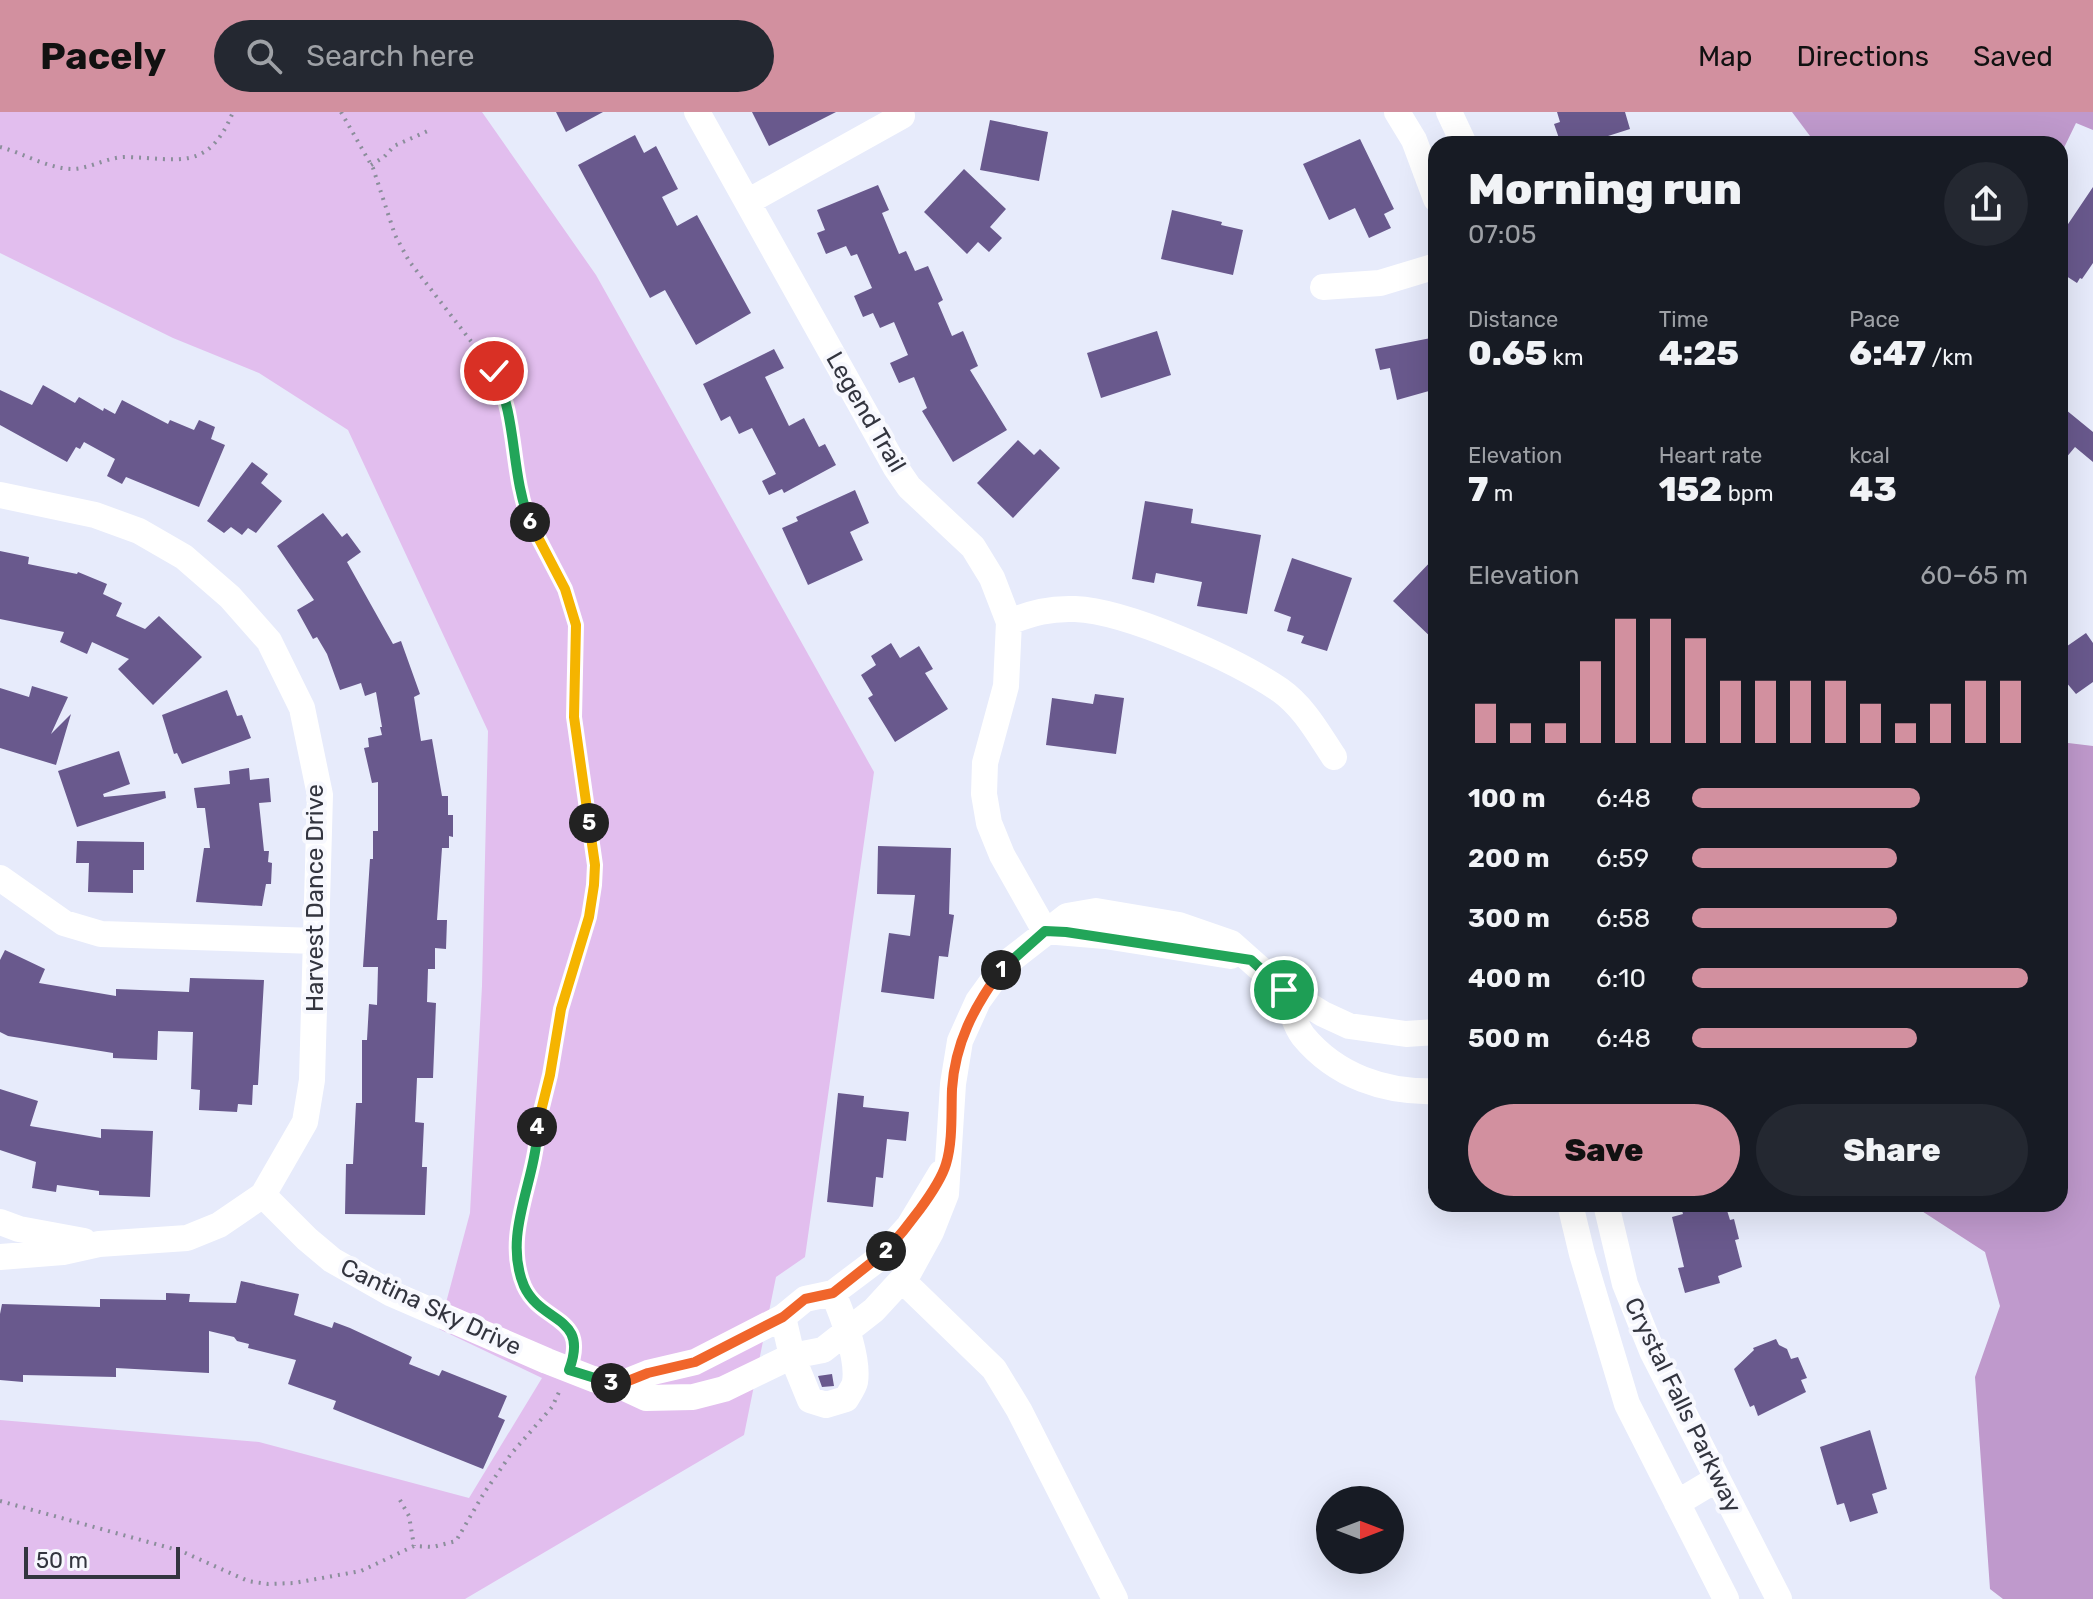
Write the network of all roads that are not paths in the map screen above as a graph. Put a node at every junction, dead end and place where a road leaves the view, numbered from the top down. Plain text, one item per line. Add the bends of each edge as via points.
1 (697, 112) edge
2 (1397, 112) edge
3 (1449, 112) edge
4 (902, 116) dead end
5 (1460, 136) edge
6 (1428, 178) edge
7 (749, 201) junction
8 (1428, 268) edge
9 (1323, 287) dead end
10 (0, 495) edge
11 (1009, 622) junction
12 (1334, 757) dead end
13 (0, 878) edge
14 (1045, 931) junction
15 (316, 941) junction
16 (1284, 990) junction
17 (1428, 1033) edge
18 (1428, 1091) edge
19 (946, 1164) junction
20 (263, 1195) junction
21 (1572, 1212) edge
22 (1608, 1212) edge
23 (0, 1222) edge
24 (99, 1244) junction
25 (0, 1257) edge
26 (902, 1280) junction
27 (833, 1293) junction
28 (783, 1317) junction
29 (846, 1333) junction
30 (792, 1356) junction
31 (618, 1385) junction
32 (1717, 1479) junction
33 (1677, 1503) junction
34 (1115, 1599) edge
35 (1726, 1599) edge
36 (1779, 1599) edge

1 - 7 street, Legend Trail
2 - 6 street
3 - 5 street
4 - 7 street
7 - 11 street, Legend Trail via 896,468 973,547
8 - 9 street via 1380,283
10 - 15 street, Harvest Dance Drive via 95,515 139,531 184,557 269,641 302,708 320,795
11 - 12 street via 1039,610 1078,609 1168,634 1280,691 1305,713
11 - 14 street, Legend Trail via 1006,686 985,763 984,794 1002,855
13 - 15 street via 64,923 101,934
14 - 16 street via 1251,960
14 - 19 street, Cantina Sky Drive via 1004,965 978,1001 960,1041
15 - 20 street, Harvest Dance Drive via 312,1080 305,1122
16 - 17 street via 1349,1026
16 - 18 street via 1301,1034 1329,1062 1369,1084
19 - 26 street, Cantina Sky Drive via 946,1194
19 - 27 street, Cantina Sky Drive via 909,1226 882,1256
20 - 24 street, Harvest Dance Drive via 219,1225 187,1238
20 - 31 street, Cantina Sky Drive via 332,1260 365,1280 569,1370
21 - 33 street, Crystal Falls Parkway via 1627,1404
22 - 32 street, Crystal Falls Parkway via 1625,1284 1652,1351
23 - 24 street, Harvest Dance Drive
24 - 25 street, Harvest Dance Drive
26 - 29 street, Cantina Sky Drive
26 - 34 street via 994,1369
27 - 28 street, Cantina Sky Drive via 805,1299
27 - 29 street
28 - 30 street
28 - 31 street, Cantina Sky Drive via 695,1362
29 - 30 street, Cantina Sky Drive via 823,1350
29 - 30 street via 855,1384 846,1399 826,1405 810,1400
30 - 31 street, Cantina Sky Drive via 724,1389 693,1397 646,1398
32 - 33 street
32 - 36 street, Crystal Falls Parkway
33 - 35 street, Crystal Falls Parkway

